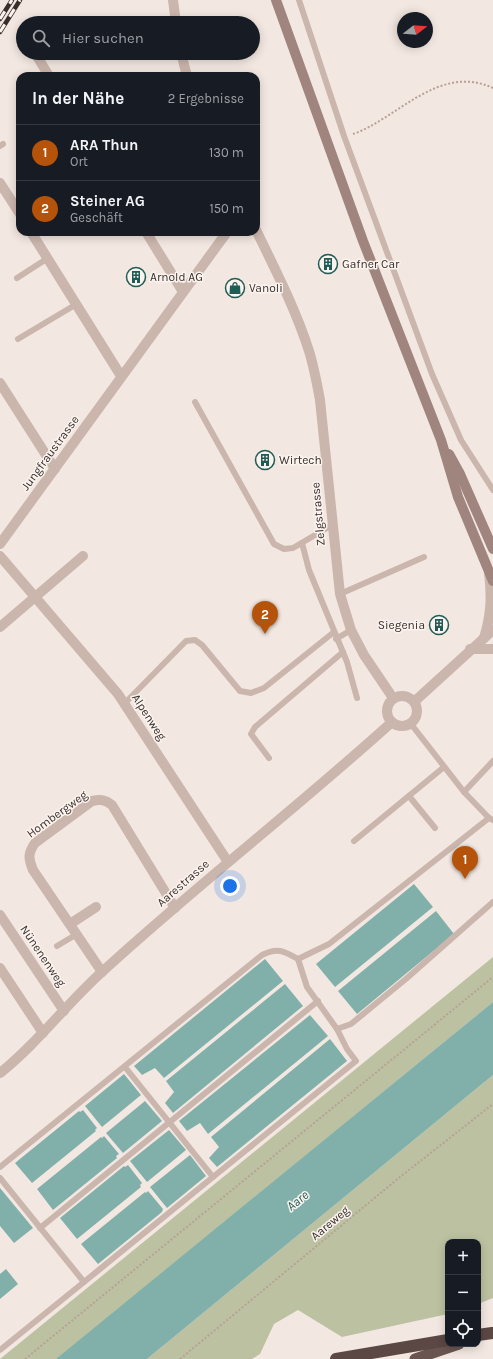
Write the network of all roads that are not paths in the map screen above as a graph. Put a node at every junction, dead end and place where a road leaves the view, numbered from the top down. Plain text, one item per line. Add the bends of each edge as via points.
1 (173, 0) edge
2 (276, 0) edge
3 (299, 0) edge
4 (175, 16) edge
5 (39, 60) edge
6 (183, 60) edge
7 (47, 72) edge
8 (186, 72) edge
9 (0, 183) edge
10 (16, 208) edge
11 (34, 236) edge
12 (148, 236) edge
13 (224, 236) edge
14 (259, 236) edge
15 (48, 258) junction
16 (17, 278) dead end
17 (183, 292) junction
18 (75, 305) junction
19 (18, 339) dead end
20 (121, 376) junction
21 (0, 383) edge
22 (195, 402) dead end
23 (441, 440) junction
24 (55, 469) junction
25 (493, 490) edge
26 (332, 525) junction
27 (302, 543) junction
28 (0, 544) edge
29 (493, 549) edge
30 (0, 556) edge
31 (83, 556) dead end
32 (424, 557) dead end
33 (489, 571) junction
34 (493, 581) edge
35 (340, 594) junction
36 (36, 597) junction
37 (0, 627) edge
38 (351, 630) junction
39 (493, 630) edge
40 (334, 632) junction
41 (484, 638) junction
42 (336, 639) junction
43 (470, 649) junction
44 (493, 649) edge
45 (343, 652) junction
46 (356, 698) dead end
47 (393, 698) junction
48 (415, 701) junction
49 (125, 703) junction
50 (392, 722) junction
51 (411, 724) junction
52 (269, 758) dead end
53 (493, 761) edge
54 (444, 767) junction
55 (464, 792) junction
56 (409, 796) junction
57 (491, 819) edge
58 (435, 828) dead end
59 (354, 841) dead end
60 (228, 862) junction
61 (493, 902) edge
62 (96, 907) dead end
63 (175, 908) junction
64 (0, 915) edge
65 (70, 924) junction
66 (76, 934) junction
67 (57, 946) dead end
68 (298, 959) junction
69 (0, 968) edge
70 (102, 972) junction
71 (318, 1001) junction
72 (64, 1011) junction
73 (337, 1029) junction
74 (42, 1032) junction
75 (125, 1067) junction
76 (0, 1073) edge
77 (170, 1122) junction
78 (0, 1167) edge
79 (213, 1176) junction
80 (0, 1178) edge
81 (40, 1228) junction
82 (84, 1282) junction
83 (492, 1333) edge
84 (481, 1335) edge
85 (445, 1341) edge
86 (450, 1347) edge
87 (0, 1350) edge
88 (336, 1359) edge
89 (415, 1359) edge

1 - 4 street
2 - 23 main road via 361,234
3 - 25 lane via 344,136 449,416
5 - 7 street
6 - 8 street
9 - 10 street
11 - 15 street
12 - 17 street
13 - 17 street, Jungfraustrasse
14 - 26 street, Zelgstrasse via 309,352 320,400
15 - 16 lane
15 - 18 street
17 - 20 street, Jungfraustrasse
18 - 19 lane
18 - 20 street
20 - 24 street, Jungfraustrasse
21 - 24 street
22 - 27 lane via 274,544 284,549
23 - 29 main road via 460,474
23 - 33 main road via 458,497
24 - 28 street, Jungfraustrasse
26 - 27 lane
26 - 35 street, Zelgstrasse
27 - 40 lane via 309,570
30 - 36 street, Alpenweg
31 - 36 street
32 - 35 lane
33 - 34 main road
33 - 41 street via 492,604
35 - 38 street, Zelgstrasse
36 - 37 street
36 - 49 street, Alpenweg
38 - 42 lane
38 - 47 street, Zelgstrasse via 364,656
39 - 41 street
40 - 42 lane
40 - 49 lane via 264,688 251,693 240,691 202,645 195,640 186,641
41 - 43 street
42 - 45 lane
43 - 44 street
43 - 48 street
45 - 46 lane
45 - 52 lane via 255,727 251,734
47 - 48 street via 406,696
47 - 50 street via 389,702 387,712
48 - 51 street via 418,710
49 - 60 street, Alpenweg
50 - 51 street via 401,726
50 - 60 street, Aarestrasse
51 - 54 lane
53 - 55 lane
54 - 55 lane
54 - 56 lane
55 - 57 lane
56 - 58 lane
56 - 59 lane
57 - 68 lane via 329,944
60 - 63 street, Aarestrasse
61 - 73 lane via 351,1024
62 - 65 street
63 - 65 street, Hombergweg via 112,805 100,799 92,801 35,843 29,852 33,870
63 - 70 street, Aarestrasse
64 - 72 street, Nünenenweg
65 - 66 street, Hombergweg
66 - 67 lane
66 - 70 street, Hombergweg
68 - 71 lane via 307,986
68 - 75 lane via 273,949 262,954
69 - 74 street
70 - 72 street, Aarestrasse
71 - 73 lane
71 - 77 lane
72 - 74 street, Aarestrasse
73 - 79 lane via 356,1061
74 - 76 street, Aarestrasse
75 - 77 lane
75 - 78 lane
77 - 79 lane
77 - 81 lane
79 - 82 lane
80 - 81 lane
81 - 82 lane
82 - 87 lane
83 - 84 highway
85 - 88 highway
86 - 89 highway

